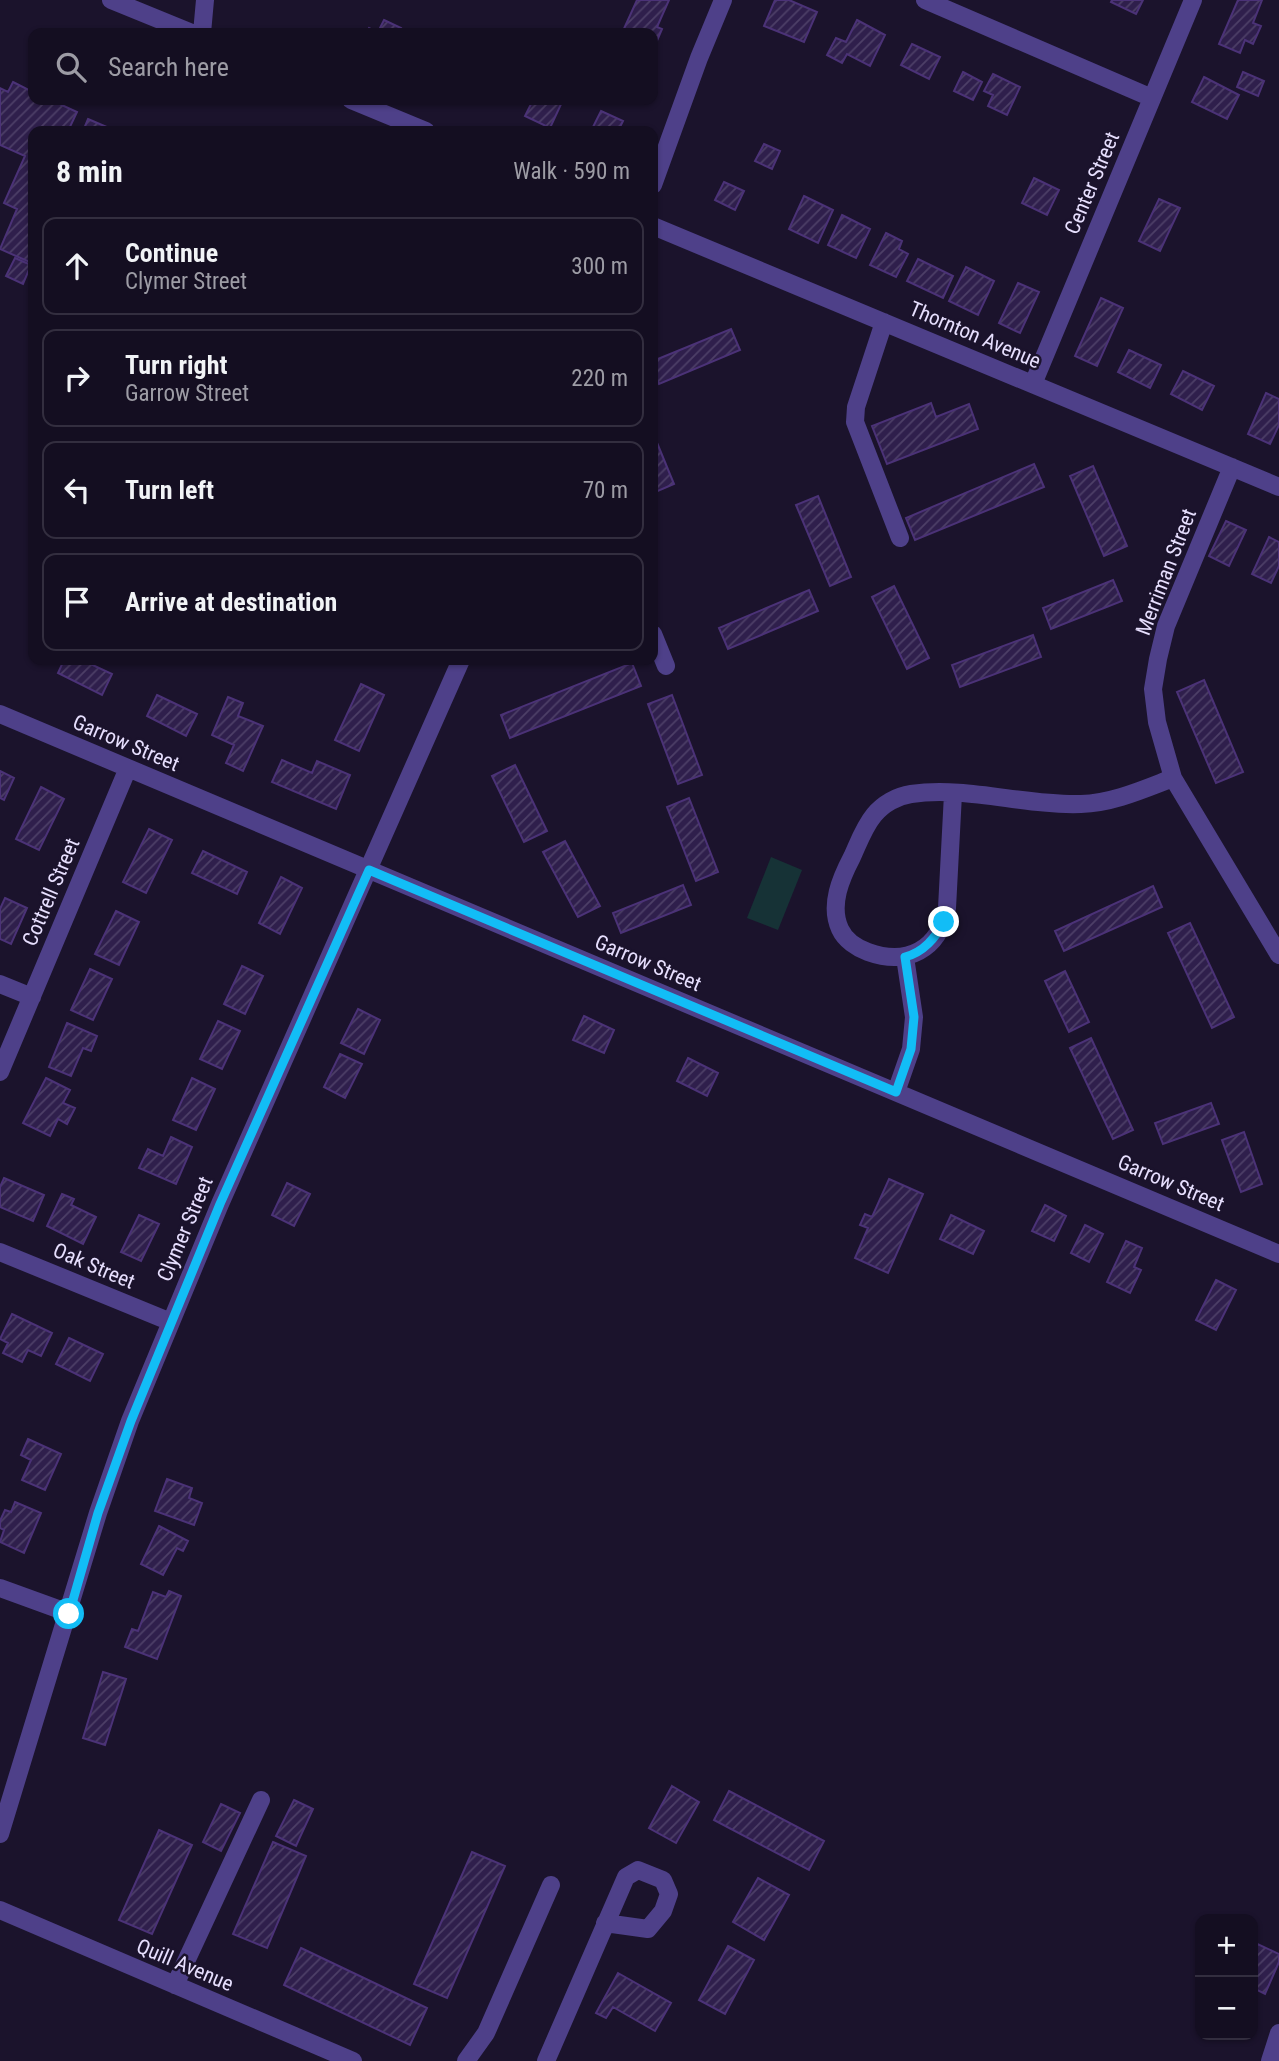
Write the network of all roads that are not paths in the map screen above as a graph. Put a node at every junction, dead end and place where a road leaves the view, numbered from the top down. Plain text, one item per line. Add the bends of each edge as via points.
1 (111, 0) edge
2 (205, 0) edge
3 (723, 0) edge
4 (925, 0) edge
5 (1193, 0) edge
6 (180, 28) edge
7 (202, 28) edge
8 (1152, 98) junction
9 (363, 105) edge
10 (414, 126) edge
11 (658, 171) edge
12 (658, 228) edge
13 (884, 322) junction
14 (1033, 384) junction
15 (1232, 467) junction
16 (1279, 487) edge
17 (900, 538) dead end
18 (658, 646) edge
19 (459, 665) edge
20 (666, 666) dead end
21 (0, 714) edge
22 (128, 768) junction
23 (1173, 778) junction
24 (953, 794) junction
25 (369, 870) junction
26 (1279, 955) edge
27 (905, 957) junction
28 (0, 984) edge
29 (32, 997) junction
30 (0, 1072) edge
31 (896, 1092) junction
32 (0, 1252) edge
33 (1279, 1254) edge
34 (170, 1322) junction
35 (0, 1588) edge
36 (69, 1614) junction
37 (261, 1800) dead end
38 (0, 1834) edge
39 (551, 1885) dead end
40 (0, 1910) edge
41 (606, 1923) dead end
42 (175, 1985) junction
43 (1279, 2033) edge
44 (353, 2061) edge
45 (466, 2061) edge
46 (546, 2061) edge
47 (1270, 2061) edge

1 - 6 street
2 - 7 street
3 - 11 street
4 - 8 street
5 - 8 street, Center Street
8 - 14 street, Center Street
9 - 10 street
12 - 13 street, Thornton Avenue
13 - 14 street, Thornton Avenue
13 - 17 street via 855,422
14 - 15 street, Thornton Avenue
15 - 16 street, Thornton Avenue
15 - 23 street, Merriman Street via 1166,626 1158,659 1153,689 1157,722
18 - 20 street
19 - 25 street, Clymer Street
21 - 22 street, Garrow Street
22 - 25 street, Garrow Street
22 - 29 street, Cottrell Street
23 - 24 street via 1120,797 1081,804
23 - 26 street, Merriman Street
24 - 27 street via 944,922 936,937
24 - 27 street via 909,794 883,806 873,816 838,887 837,915 849,940 876,955
25 - 31 street, Garrow Street
25 - 34 street, Clymer Street
27 - 31 street via 914,1017 911,1049
28 - 29 street
29 - 30 street, Cottrell Street
31 - 33 street, Garrow Street
32 - 34 street, Oak Street
34 - 36 street, Clymer Street via 112,1471
35 - 36 street
36 - 38 street, Clymer Street
37 - 42 street
39 - 45 street via 486,2033
40 - 42 street, Quill Avenue
41 - 46 street
42 - 44 street, Quill Avenue
43 - 47 street

